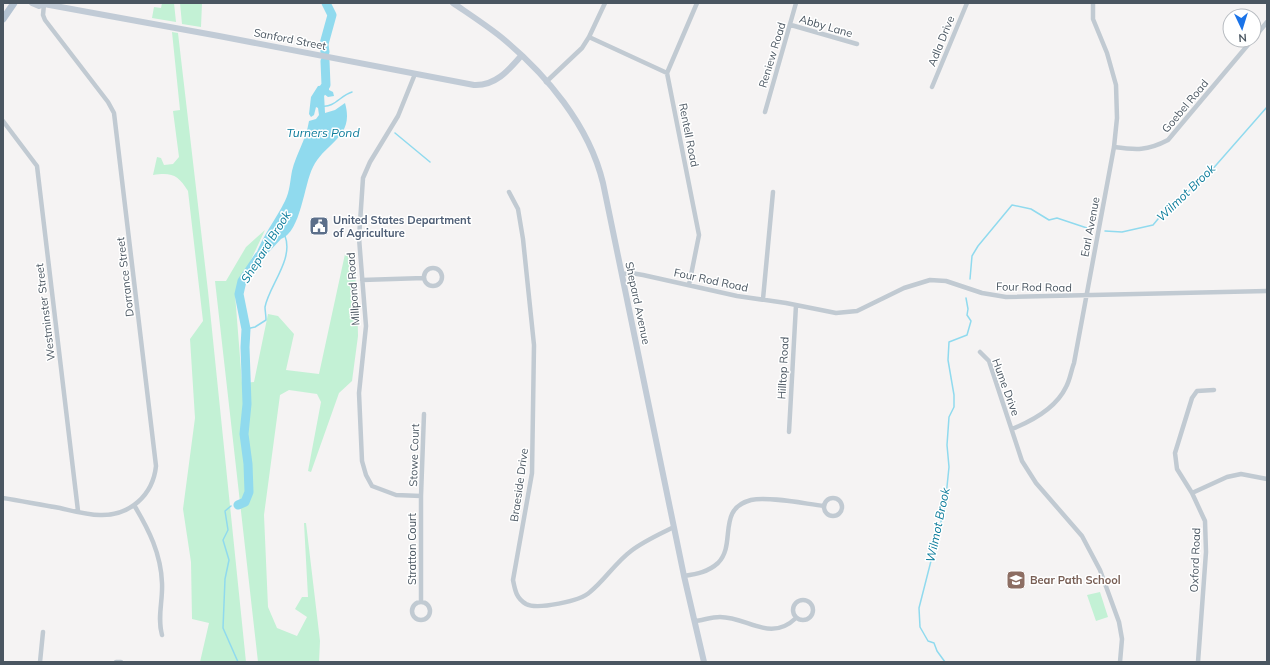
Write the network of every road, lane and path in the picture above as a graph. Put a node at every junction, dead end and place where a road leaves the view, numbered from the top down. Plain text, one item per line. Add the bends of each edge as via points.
1 (14, 3) edge
2 (32, 3) edge
3 (453, 3) edge
4 (604, 3) edge
5 (697, 3) edge
6 (796, 3) edge
7 (967, 3) edge
8 (1093, 3) edge
9 (43, 4) edge
10 (3, 20) edge
11 (791, 25) junction
12 (589, 37) junction
13 (857, 44) dead end
14 (1245, 48) edge
15 (521, 56) junction
16 (667, 73) junction
17 (415, 74) junction
18 (546, 82) junction
19 (932, 87) dead end
20 (765, 112) dead end
21 (3, 121) edge
22 (1114, 147) junction
23 (509, 192) dead end
24 (773, 192) dead end
25 (622, 274) junction
26 (424, 278) dead end
27 (362, 280) junction
28 (689, 285) junction
29 (1267, 291) edge
30 (1086, 296) junction
31 (763, 299) junction
32 (796, 305) junction
33 (980, 352) dead end
34 (1214, 390) dead end
35 (424, 414) dead end
36 (1012, 429) junction
37 (789, 432) dead end
38 (1267, 478) edge
39 (1192, 493) junction
40 (421, 496) junction
41 (3, 498) edge
42 (134, 505) junction
43 (824, 506) dead end
44 (78, 511) junction
45 (674, 527) junction
46 (684, 576) junction
47 (421, 602) junction
48 (796, 618) junction
49 (695, 621) junction
50 (43, 632) dead end
51 (162, 635) dead end
52 (40, 662) edge
53 (116, 662) edge
54 (121, 662) edge
55 (704, 662) edge
56 (1120, 662) edge
57 (1198, 662) edge

1 - 10 main road
2 - 9 main road, Sanford Street via 39,6
3 - 15 main road, Shepard Avenue via 500,36
4 - 12 street
5 - 16 street
6 - 11 street, Reniew Road
7 - 19 street, Adla Drive
8 - 22 street, Earl Avenue via 1093,18 1116,85 1117,118
9 - 17 main road, Sanford Street
9 - 42 street, Dorrance Street via 45,20 114,113 156,460 149,489
11 - 13 street, Abby Lane
11 - 20 street, Reniew Road
12 - 16 street
12 - 18 street via 576,55
14 - 22 street, Goebel Road via 1168,140 1153,148 1136,150
15 - 17 main road, Sanford Street via 499,78 486,84 474,85
15 - 18 main road, Shepard Avenue
16 - 28 street, Rentell Road via 700,236
17 - 27 street, Millpond Road via 398,116 363,178 359,238
18 - 25 main road, Shepard Avenue via 582,130 595,154
21 - 44 street, Westminster Street via 37,166
22 - 30 street, Earl Avenue
23 - 45 street, Braeside Drive via 518,209 524,239 534,345 532,473 513,580 516,595 526,604 542,606 578,599 590,593 615,564 632,550
24 - 31 street
25 - 28 street, Four Rod Road via 631,273
25 - 45 main road, Shepard Avenue
26 - 27 street
27 - 40 street, Millpond Road via 366,326 358,393 362,461 372,486 396,495
28 - 31 street, Four Rod Road
29 - 30 street, Four Rod Road
30 - 32 street, Four Rod Road via 994,296 934,280 913,284 849,313
30 - 36 street, Earl Avenue via 1074,363 1066,388 1052,406 1031,421
31 - 32 street, Four Rod Road
32 - 37 street, Hilltop Road
33 - 36 street, Hume Drive via 989,361
34 - 39 street, Oxford Road via 1197,391 1192,398 1175,453 1178,469
35 - 40 street, Stowe Court
36 - 56 street, Hume Drive via 1022,461 1032,478 1082,536 1100,570 1119,622 1122,639
38 - 39 street via 1241,474 1227,477
39 - 57 street, Oxford Road via 1205,521 1206,552
40 - 47 street, Stratton Court
41 - 44 street, Dorrance Street
42 - 44 street, Dorrance Street via 107,515
42 - 51 street via 148,529 158,555 162,583 162,606 158,621
43 - 46 street via 761,499 745,502 732,514 728,523 727,544 719,562 701,573
45 - 46 main road, Shepard Avenue
46 - 49 main road, Shepard Avenue
47 - 47 street, Stratton Court via 414,606 412,611 414,617 422,620 428,618 430,610 427,604
48 - 48 street via 802,620 810,617 810,604 804,601 796,604 793,609
48 - 49 street via 791,623 766,630 720,617
49 - 55 main road, Shepard Avenue
50 - 52 street
53 - 54 street

